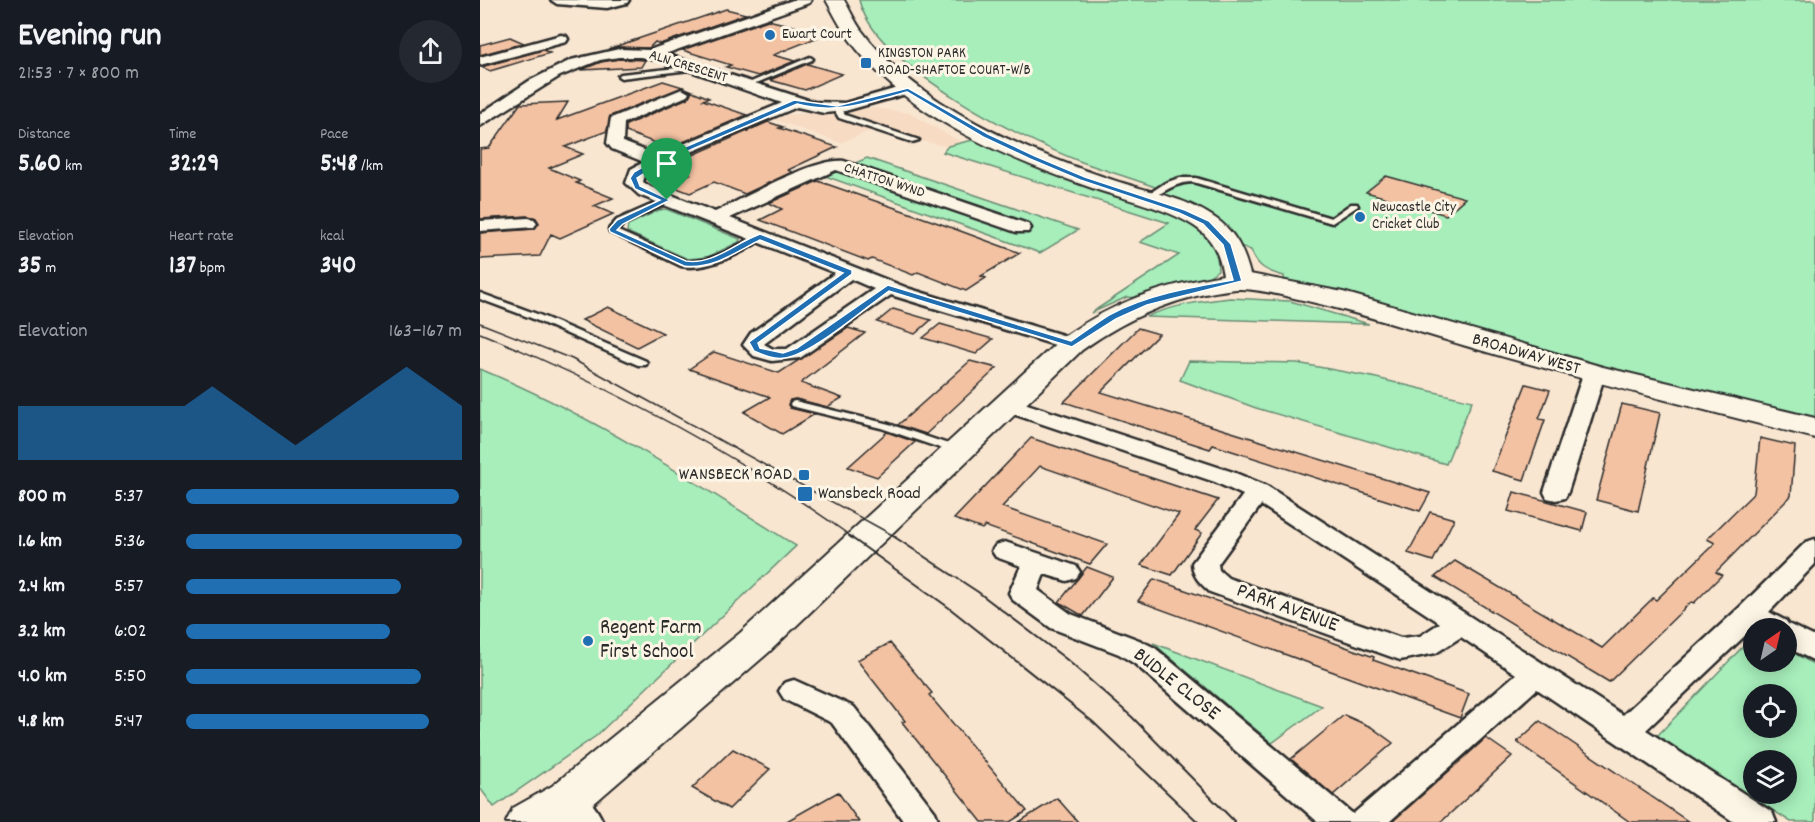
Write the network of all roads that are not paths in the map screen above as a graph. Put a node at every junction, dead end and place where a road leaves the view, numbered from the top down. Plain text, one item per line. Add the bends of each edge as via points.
1 (557, 0) edge
2 (623, 0) edge
3 (803, 0) edge
4 (835, 0) edge
5 (561, 39) dead end
6 (651, 54) junction
7 (810, 59) dead end
8 (480, 61) edge
9 (696, 69) junction
10 (621, 76) dead end
11 (747, 85) junction
12 (908, 89) junction
13 (682, 93) dead end
14 (797, 102) junction
15 (837, 108) junction
16 (480, 121) edge
17 (915, 140) dead end
18 (657, 161) junction
19 (1145, 199) junction
20 (667, 200) junction
21 (1354, 206) dead end
22 (715, 219) junction
23 (528, 224) dead end
24 (480, 226) edge
25 (1022, 228) dead end
26 (760, 237) junction
27 (849, 272) junction
28 (1238, 281) junction
29 (888, 288) junction
30 (480, 296) edge
31 (1072, 344) junction
32 (642, 363) dead end
33 (1594, 374) junction
34 (795, 404) dead end
35 (1009, 405) junction
36 (1815, 428) edge
37 (959, 451) junction
38 (1258, 492) junction
39 (1556, 492) dead end
40 (1815, 548) edge
41 (1005, 551) dead end
42 (1036, 561) junction
43 (1067, 572) dead end
44 (1750, 614) junction
45 (1757, 618) edge
46 (1461, 623) junction
47 (1797, 640) edge
48 (1815, 650) edge
49 (1536, 673) junction
50 (794, 691) dead end
51 (1624, 732) junction
52 (577, 811) edge
53 (529, 822) edge
54 (923, 822) edge
55 (1341, 822) edge
56 (1366, 822) edge
57 (1760, 822) edge

1 - 2 street via 607,4
3 - 6 street
4 - 12 street via 855,37
5 - 8 street
6 - 9 street, ALN CRESCENT
6 - 16 street, ALN CRESCENT via 625,52 589,58 522,93
7 - 11 lane
9 - 10 lane
9 - 11 street, ALN CRESCENT
11 - 14 street, ALN CRESCENT
12 - 15 street, ALN CRESCENT
12 - 19 street via 1023,153
13 - 18 street via 616,121 618,146
14 - 15 street, ALN CRESCENT
14 - 18 street
15 - 17 lane via 842,116
18 - 20 street via 637,173 634,183
19 - 21 lane via 1183,179 1332,221
19 - 28 street via 1214,228 1227,244
20 - 22 street
20 - 26 lane via 620,222 614,232 684,264 696,265
22 - 25 street, CHATTON WYND via 835,165
22 - 26 street
23 - 24 street
26 - 27 street
27 - 29 street
27 - 29 street via 758,338 753,345 757,350 793,354
28 - 31 street, BROADWAY WEST via 1144,303 1113,317
28 - 33 street, BROADWAY WEST via 1312,292
29 - 31 street
30 - 32 lane
31 - 35 street, BROADWAY WEST
33 - 36 street, BROADWAY WEST
33 - 39 street
34 - 37 lane via 885,426
35 - 37 street
35 - 38 street
37 - 52 street
38 - 46 street
38 - 46 street, PARK AVENUE via 1204,563 1206,574 1219,585 1400,649 1426,646
40 - 44 street
41 - 42 street
42 - 43 street
42 - 55 street, BUDLE CLOSE via 1023,593 1061,621 1145,656
44 - 45 street
44 - 51 street
46 - 49 street
47 - 48 street
49 - 51 street
49 - 56 street
50 - 54 street via 843,715
51 - 57 street
52 - 53 street

